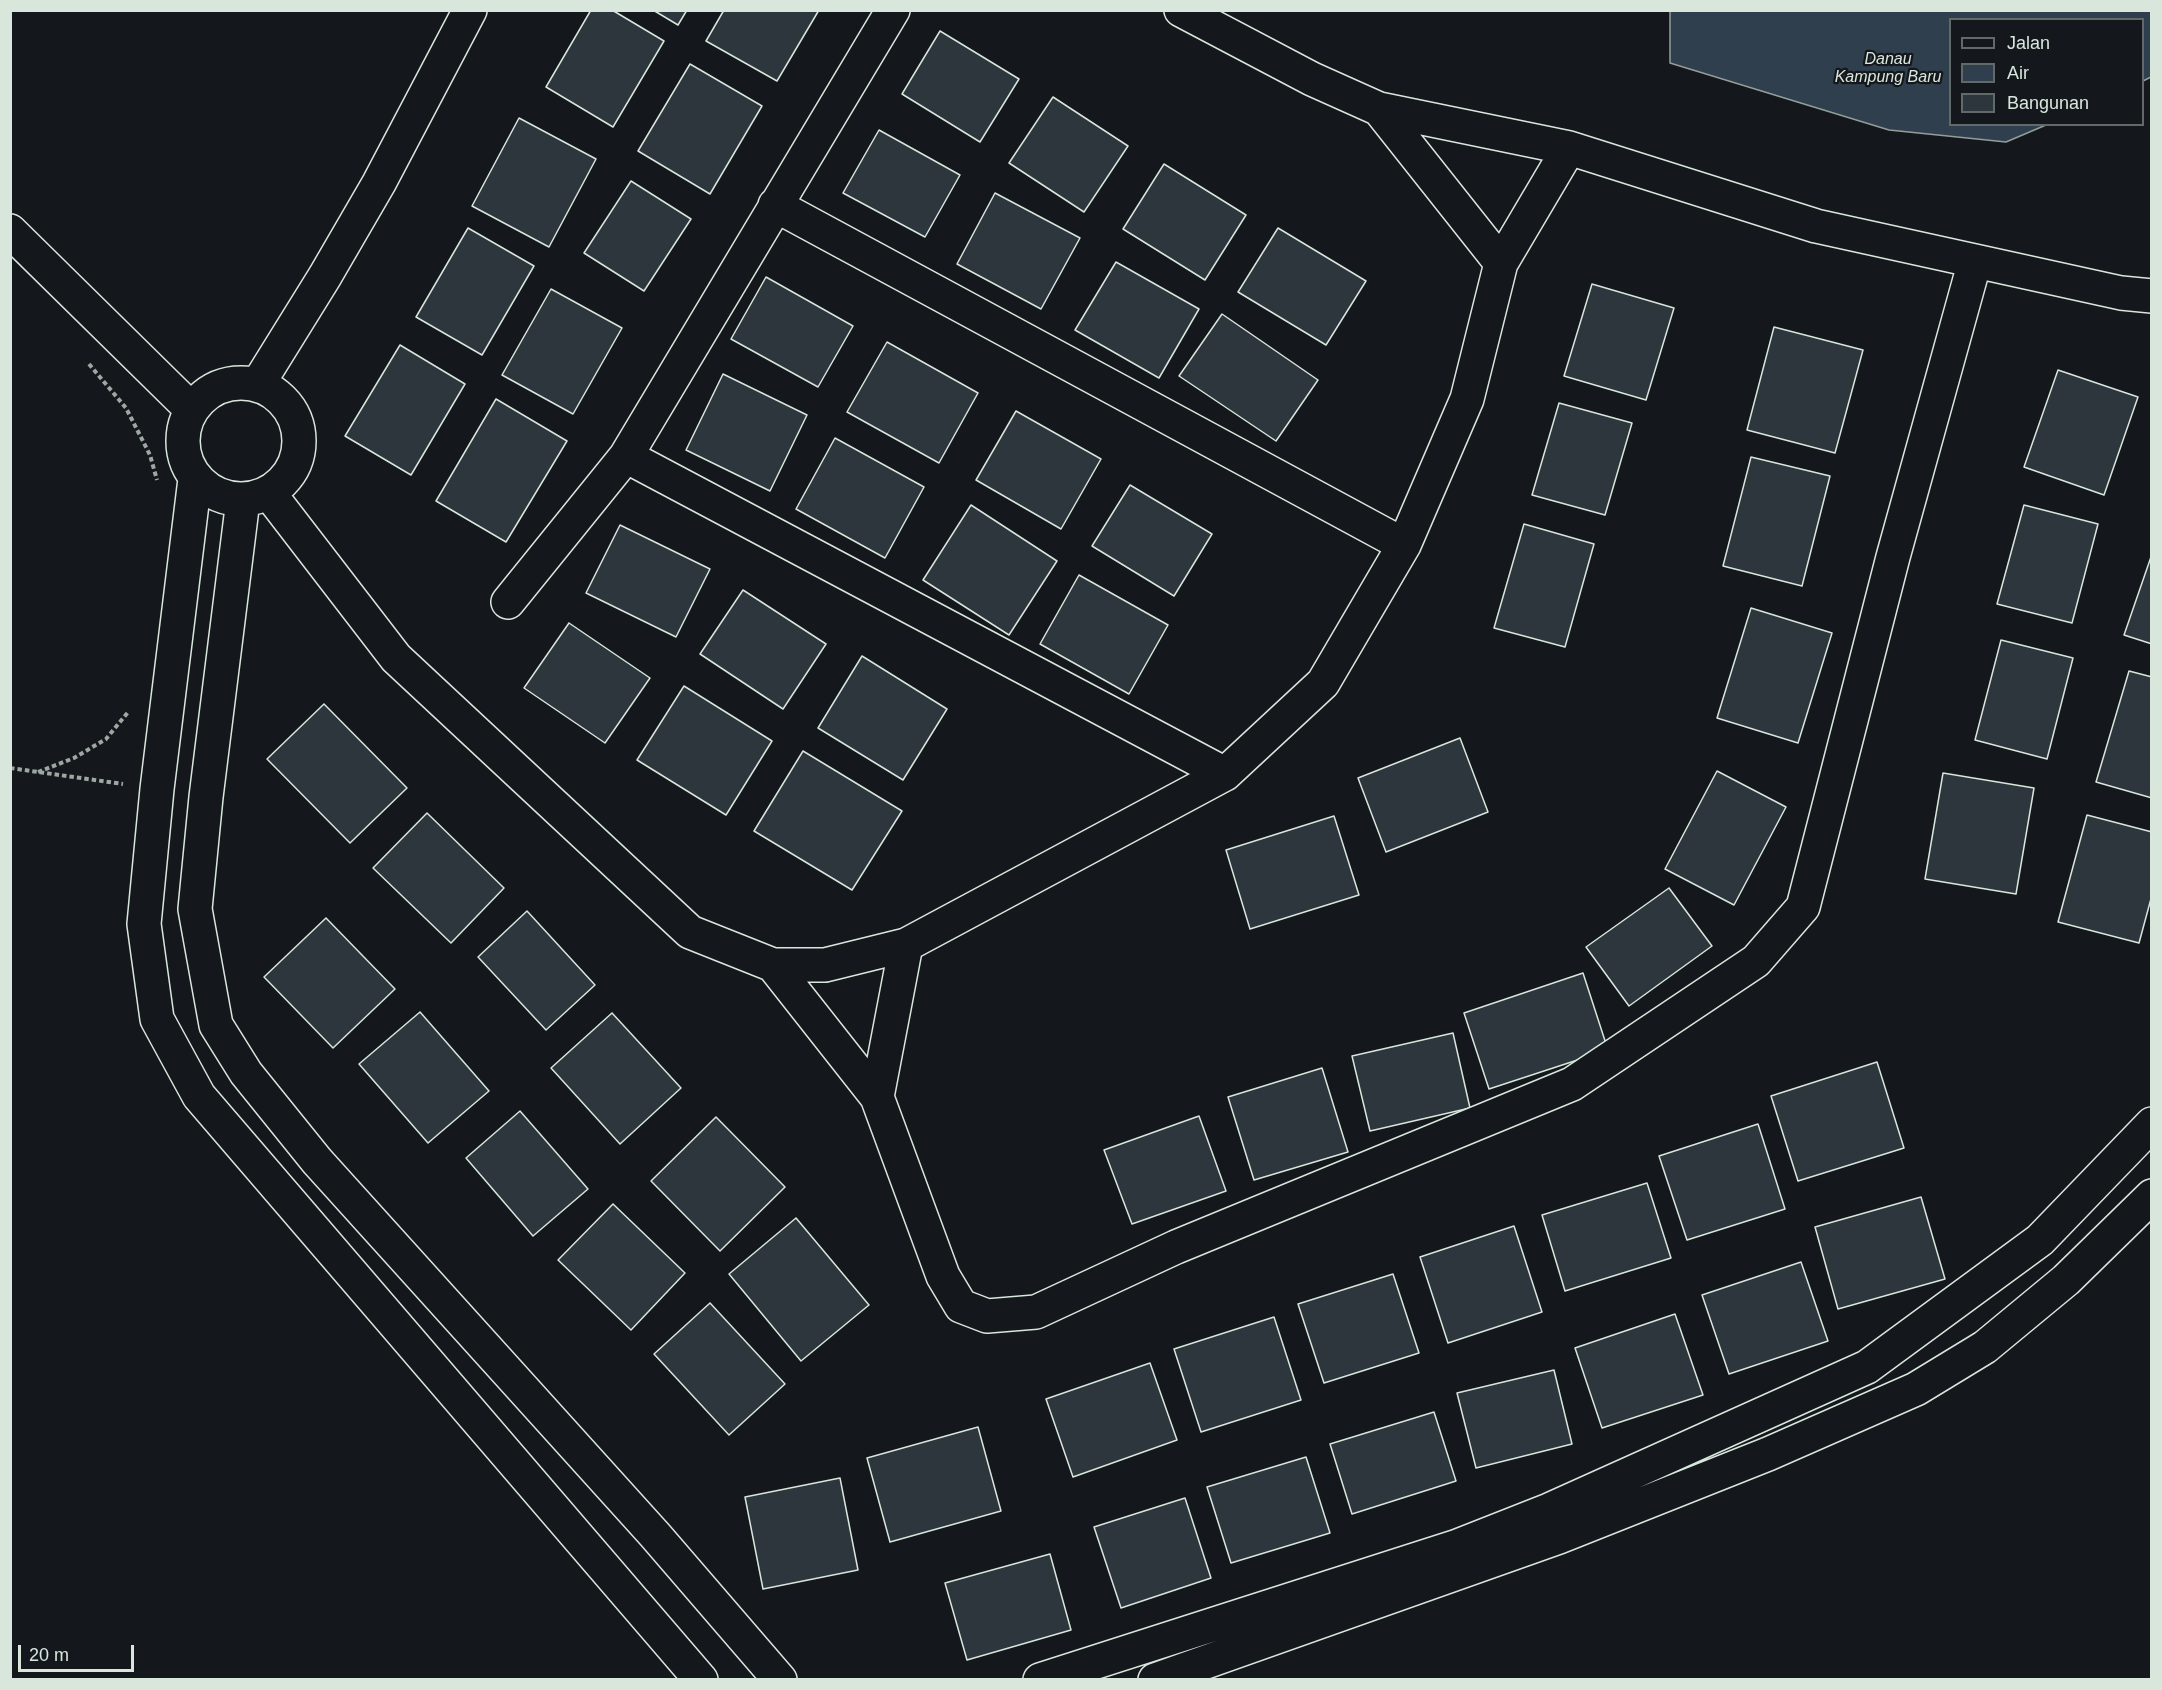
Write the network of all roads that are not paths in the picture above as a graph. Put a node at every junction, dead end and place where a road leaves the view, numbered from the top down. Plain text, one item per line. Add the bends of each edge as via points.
1 (470, 10) edge
2 (893, 10) edge
3 (1181, 10) edge
4 (1379, 109) junction
5 (1569, 148) junction
6 (775, 205) junction
7 (10, 231) edge
8 (1975, 261) junction
9 (1501, 263) junction
10 (2151, 296) edge
11 (258, 384) junction
12 (190, 409) junction
13 (626, 456) junction
14 (195, 479) junction
15 (256, 496) junction
16 (1404, 545) junction
17 (508, 602) dead end
18 (1225, 774) junction
19 (906, 945) junction
20 (773, 965) junction
21 (878, 1096) junction
22 (2151, 1124) edge
23 (2151, 1196) edge
24 (2040, 1240) junction
25 (2066, 1280) junction
26 (1554, 1523) junction
27 (701, 1680) edge
28 (780, 1680) edge
29 (1040, 1680) edge
30 (1155, 1680) edge

1 - 11 street via 379,183
2 - 6 street
3 - 4 street via 1312,79
4 - 5 street
4 - 9 street
5 - 8 street via 1816,226
5 - 9 street
6 - 13 street
6 - 16 street
7 - 12 street
8 - 10 street
8 - 21 street via 1893,557 1803,907 1756,961 1572,1084 1176,1247 1036,1312 987,1316 961,1306 943,1276
9 - 16 street via 1467,399
11 - 12 street via 232,382 209,391
11 - 15 street via 282,398 297,421 300,449 289,475
12 - 14 street via 182,445
13 - 17 street
13 - 18 street
14 - 15 street via 217,495
14 - 27 street via 144,924 158,1019 199,1096
15 - 20 street via 396,658 690,932
15 - 28 street via 206,797 195,909 216,1025 246,1073 317,1161 655,1535
16 - 18 street via 1323,683
18 - 19 street
19 - 20 street via 825,965
19 - 21 street
20 - 21 street
22 - 24 street
23 - 25 street
24 - 25 street
24 - 26 street via 1867,1367
25 - 26 street via 1985,1347 1916,1389 1768,1454
26 - 29 street via 1455,1547
26 - 30 street

